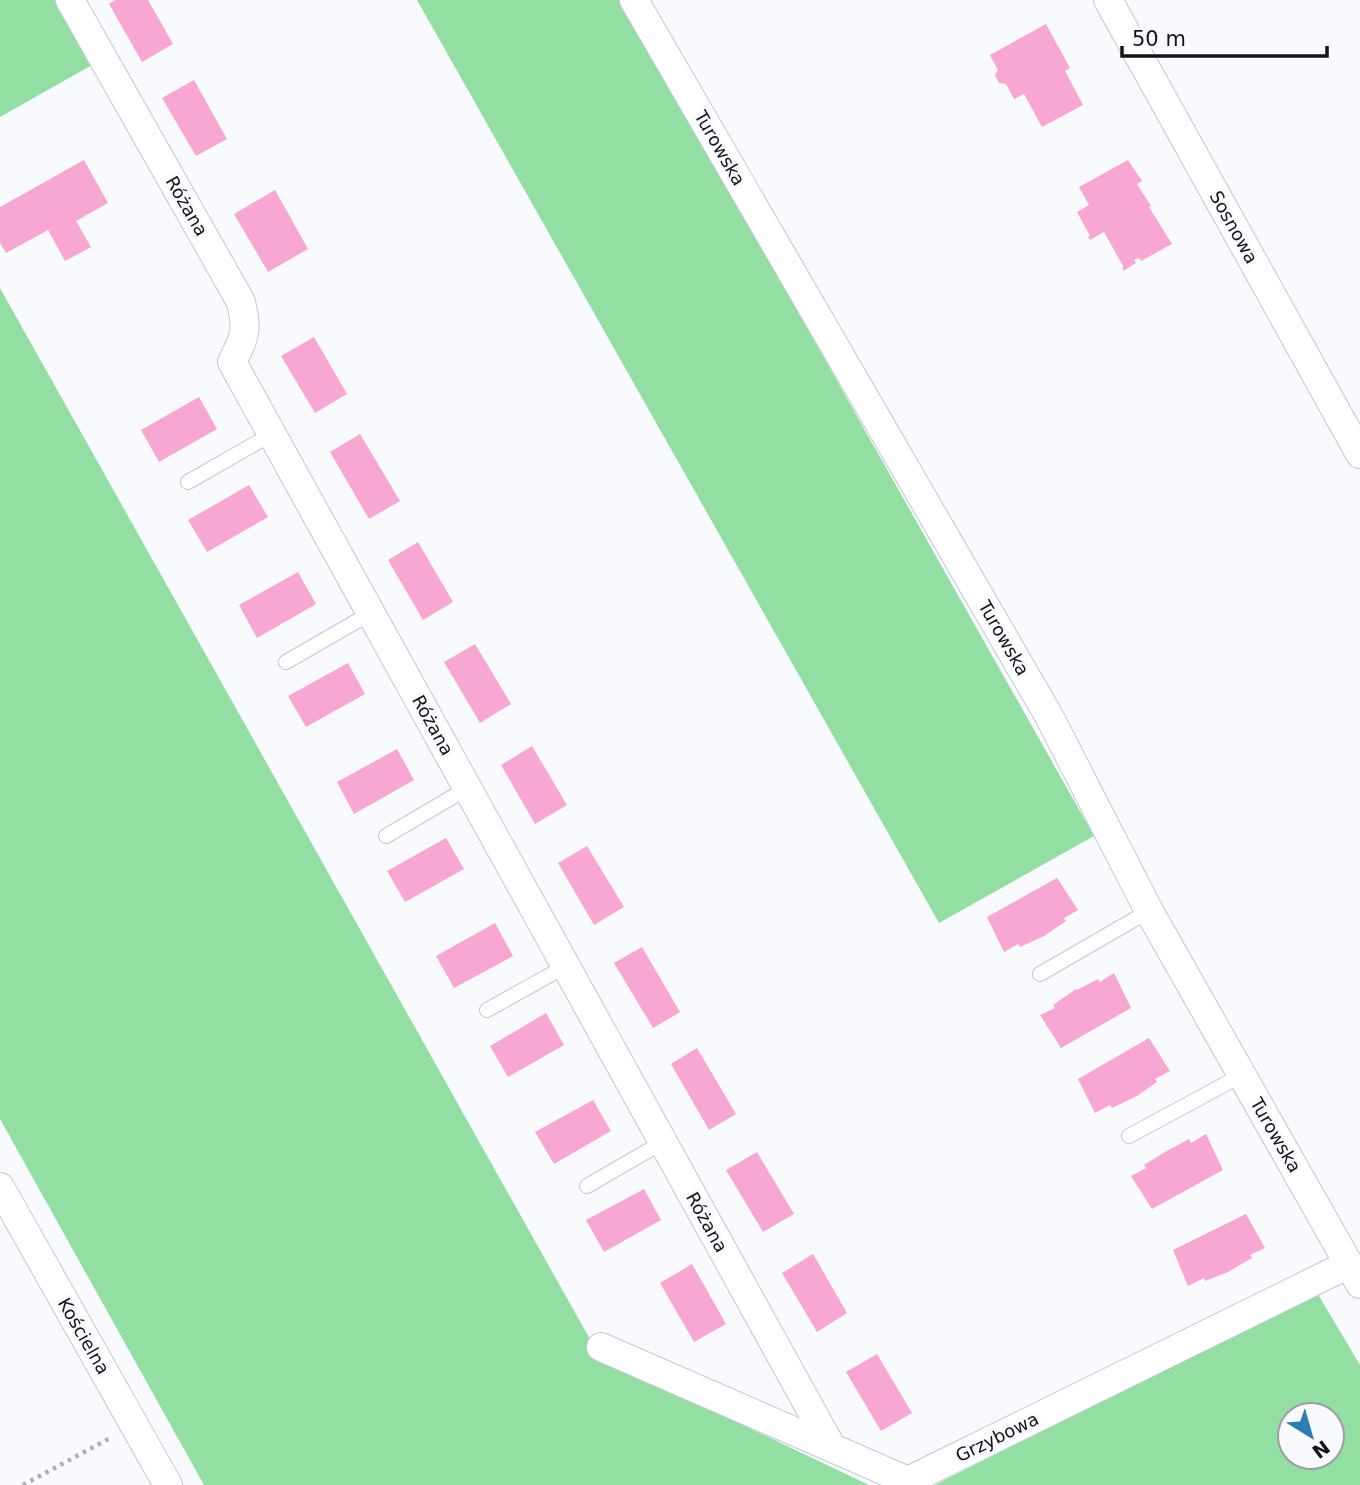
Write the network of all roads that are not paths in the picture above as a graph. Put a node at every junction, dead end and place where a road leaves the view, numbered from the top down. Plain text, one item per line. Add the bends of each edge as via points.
1 (70, 0) edge
2 (634, 0) edge
3 (1108, 0) edge
4 (272, 434) junction
5 (1360, 454) edge
6 (188, 482) dead end
7 (371, 613) junction
8 (285, 662) dead end
9 (468, 789) junction
10 (386, 836) dead end
11 (1149, 911) junction
12 (566, 966) junction
13 (1040, 974) dead end
14 (487, 1010) dead end
15 (1242, 1075) junction
16 (1129, 1136) dead end
17 (663, 1142) junction
18 (587, 1186) dead end
19 (0, 1187) edge
20 (1354, 1274) edge
21 (601, 1347) dead end
22 (832, 1448) junction
23 (168, 1485) edge

1 - 4 street, Różana via 240,302 246,324 232,362
2 - 11 street, Turowska via 1049,716
3 - 5 street, Sosnowa
4 - 6 lane
4 - 7 street, Różana
7 - 8 lane
7 - 9 street, Różana
9 - 10 lane
9 - 12 street, Różana
11 - 13 lane
11 - 15 street, Turowska
12 - 14 lane
12 - 17 street, Różana
15 - 16 lane
15 - 20 street, Turowska
17 - 18 lane
17 - 22 street, Różana
19 - 23 street, Kościelna
20 - 22 street, Grzybowa via 908,1481
21 - 22 street, Grzybowa

